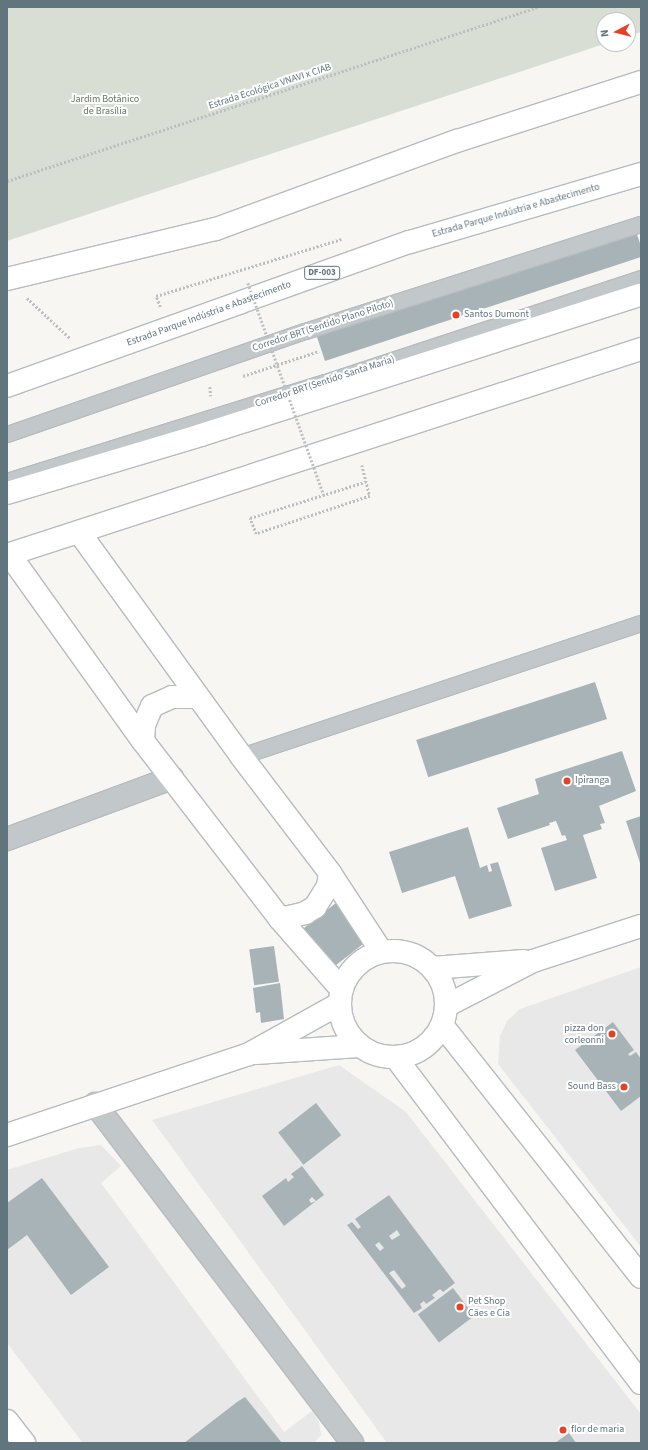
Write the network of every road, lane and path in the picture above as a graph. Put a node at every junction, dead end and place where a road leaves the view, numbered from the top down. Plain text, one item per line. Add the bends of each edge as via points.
1 (538, 7) edge
2 (641, 82) edge
3 (641, 174) edge
4 (7, 181) edge
5 (641, 224) edge
6 (641, 278) edge
7 (7, 279) edge
8 (248, 284) dead end
9 (24, 295) dead end
10 (641, 295) edge
11 (641, 349) edge
12 (319, 351) dead end
13 (89, 356) junction
14 (238, 378) dead end
15 (290, 378) dead end
16 (276, 382) dead end
17 (216, 385) dead end
18 (7, 386) edge
19 (214, 403) dead end
20 (7, 434) edge
21 (357, 441) junction
22 (7, 480) edge
23 (365, 482) junction
24 (7, 493) edge
25 (324, 495) junction
26 (79, 532) junction
27 (8, 555) edge
28 (641, 623) edge
29 (198, 697) junction
30 (143, 741) junction
31 (241, 756) junction
32 (172, 778) junction
33 (7, 839) edge
34 (330, 873) junction
35 (280, 919) junction
36 (641, 926) edge
37 (381, 951) junction
38 (533, 961) junction
39 (432, 968) junction
40 (340, 996) junction
41 (444, 1015) junction
42 (359, 1046) junction
43 (249, 1054) junction
44 (396, 1058) junction
45 (95, 1104) junction
46 (7, 1134) edge
47 (641, 1277) edge
48 (641, 1383) edge
49 (7, 1421) edge
50 (342, 1439) edge
51 (24, 1443) edge

1 - 4 path, Estrada Ecológica VNAVI x CIAB
2 - 7 main road via 457,142 216,229
3 - 13 main road, Estrada Parque Indústria e Abastecimento / DF-003 via 410,242
5 - 20 lane, Corredor BRT(Sentido Plano Piloto) via 305,331
6 - 22 lane, Corredor BRT(Sentido Santa Maria) via 318,385
8 - 25 path, bridge
9 - 13 path
10 - 24 main road via 201,435
11 - 21 main road
12 - 14 path
13 - 18 main road, Estrada Parque Indústria e Abastecimento / DF-003
15 - 16 path
17 - 19 path via 208,387
21 - 23 path
21 - 26 main road
23 - 25 path
23 - 25 path via 370,496 256,534 250,518
26 - 27 main road
26 - 29 main road
27 - 30 main road
28 - 31 lane
29 - 30 main road via 172,697 152,706 144,725
29 - 31 main road
30 - 32 main road
31 - 34 main road
32 - 33 street
32 - 35 main road
34 - 35 main road via 328,886 315,906 306,913
34 - 37 main road
35 - 40 main road
36 - 38 main road
37 - 39 main road via 409,953
37 - 40 main road via 356,964
38 - 39 main road
38 - 41 main road
39 - 41 main road via 443,985
40 - 42 main road via 344,1027
40 - 43 main road
41 - 44 main road via 431,1042 415,1053
41 - 47 main road
42 - 43 main road
42 - 44 main road via 376,1055
43 - 45 main road
44 - 48 main road
45 - 46 main road
45 - 50 street
49 - 51 main road

